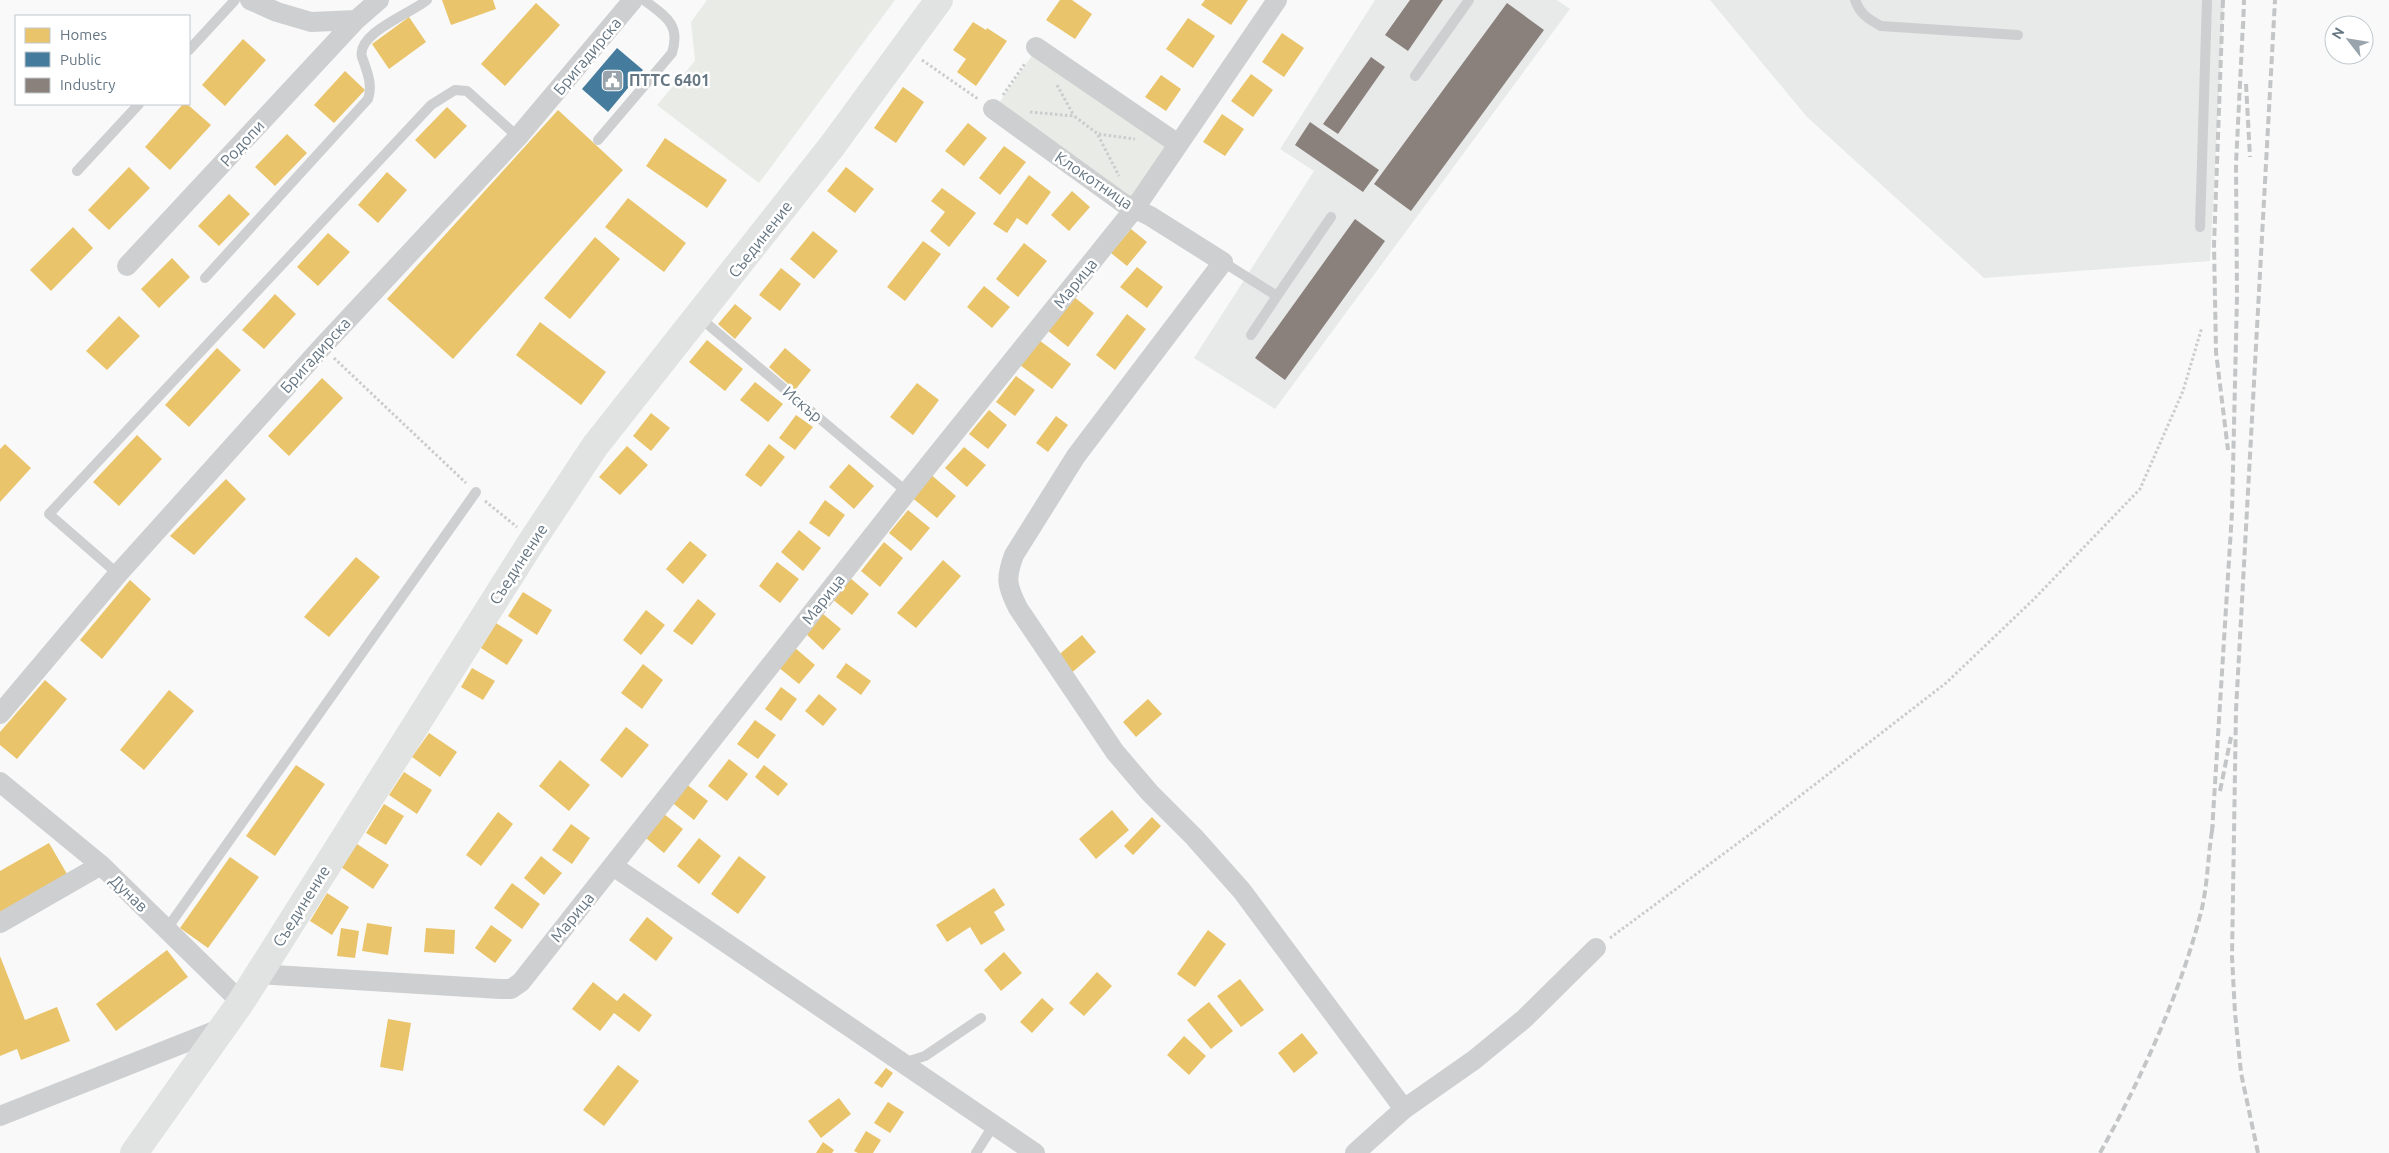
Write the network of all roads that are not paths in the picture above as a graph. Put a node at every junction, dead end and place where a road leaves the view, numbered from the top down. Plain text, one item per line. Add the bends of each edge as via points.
1 (235, 0) edge
2 (250, 0) edge
3 (379, 0) edge
4 (426, 0) edge
5 (633, 0) edge
6 (644, 0) edge
7 (939, 0) edge
8 (1277, 0) edge
9 (1470, 0) edge
10 (1855, 0) edge
11 (2207, 0) edge
12 (356, 20) junction
13 (2018, 35) dead end
14 (1036, 47) road end
15 (190, 49) edge
16 (1415, 76) dead end
17 (138, 105) edge
18 (993, 109) road end
19 (518, 137) junction
20 (598, 140) dead end
21 (1178, 144) junction
22 (77, 171) dead end
23 (1135, 208) junction
24 (1331, 217) dead end
25 (2200, 227) dead end
26 (1223, 262) junction
27 (127, 266) dead end
28 (205, 278) dead end
29 (1277, 296) junction
30 (699, 317) junction
31 (1251, 335) dead end
32 (476, 492) road end
33 (907, 492) junction
34 (118, 574) junction
35 (0, 714) edge
36 (0, 782) edge
37 (101, 865) junction
38 (613, 866) junction
39 (0, 923) edge
40 (166, 930) junction
41 (1596, 948) road end
42 (258, 974) junction
43 (240, 1002) junction
44 (981, 1018) dead end
45 (222, 1028) junction
46 (902, 1064) junction
47 (1404, 1108) junction
48 (0, 1116) edge
49 (993, 1126) junction
50 (134, 1153) edge
51 (976, 1153) edge
52 (1035, 1153) edge
53 (1355, 1153) edge

1 - 15 lane
2 - 12 street via 311,22
3 - 12 street, Родопи
4 - 28 lane via 364,42 361,54 372,89 368,99
5 - 19 street, Бригадирска
6 - 20 lane via 666,16 673,26 676,42 672,53
7 - 30 street, Съединение via 832,146
8 - 21 street, Марица
9 - 16 lane
10 - 13 lane via 1858,10 1881,26
11 - 25 lane
12 - 27 street, Родопи
14 - 21 street
17 - 22 lane
18 - 23 street, Клокотница via 1123,203
19 - 34 street, Бригадирска via 322,347
19 - 34 lane via 467,91 455,90 431,105 50,514
21 - 23 street, Марица
23 - 26 street, Клокотница
23 - 33 street, Марица
24 - 29 lane
26 - 29 lane
26 - 47 street via 1076,456 1014,555 1008,572 1008,587 1018,608 1115,752 1242,892
29 - 31 lane
30 - 33 lane, Искър
30 - 42 street, Съединение via 595,446
32 - 40 lane
33 - 38 street, Марица
34 - 35 street, Бригадирска
36 - 37 street
37 - 39 street, Дунав
37 - 40 street, Дунав
38 - 42 street, Марица via 521,982 510,988
38 - 46 street
40 - 43 street, Дунав
41 - 47 street via 1524,1019 1474,1060
42 - 43 street, Съединение
43 - 45 street, Съединение
44 - 46 lane via 925,1056
45 - 48 street
45 - 50 street, Съединение
46 - 49 street
47 - 53 street
49 - 51 lane
49 - 52 street

